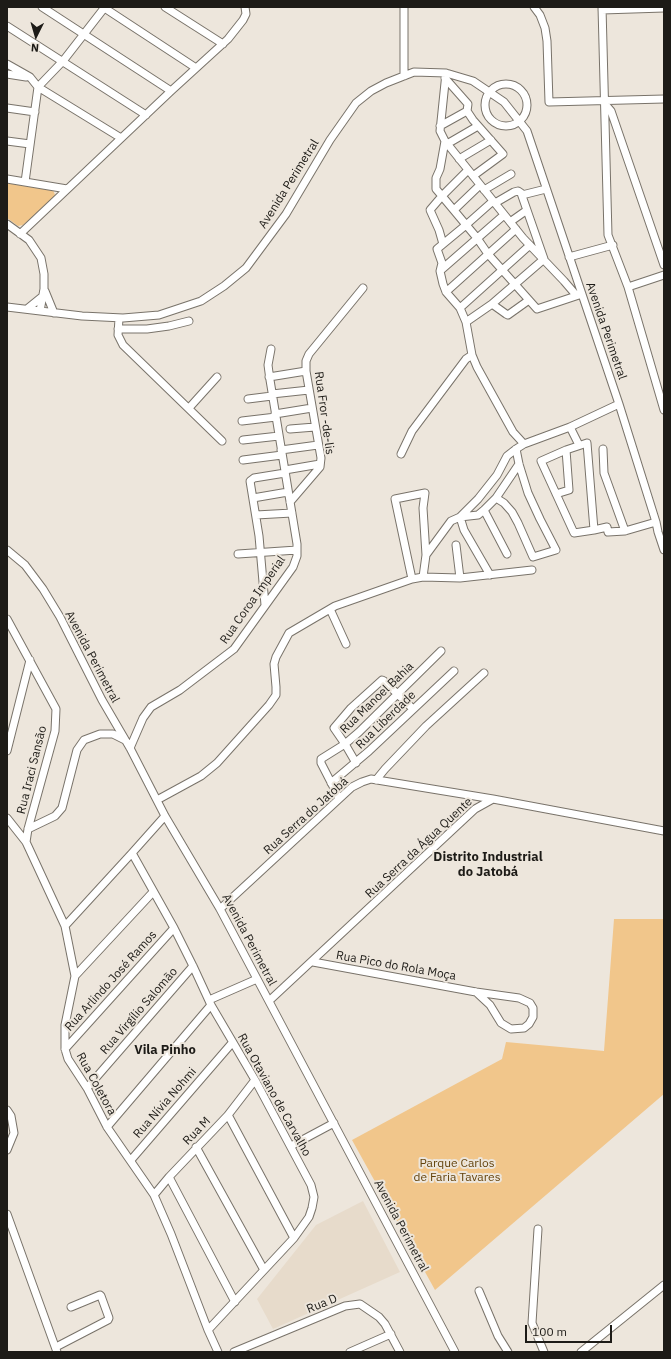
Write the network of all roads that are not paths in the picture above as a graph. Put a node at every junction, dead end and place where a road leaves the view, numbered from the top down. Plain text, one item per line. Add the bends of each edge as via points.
1 (42, 7) edge
2 (104, 7) edge
3 (165, 7) edge
4 (404, 7) edge
5 (534, 7) edge
6 (664, 8) edge
7 (602, 9) edge
8 (246, 11) edge
9 (7, 26) edge
10 (83, 35) junction
11 (223, 44) junction
12 (63, 61) junction
13 (7, 64) edge
14 (196, 68) junction
15 (7, 74) edge
16 (445, 75) junction
17 (404, 76) junction
18 (30, 77) junction
19 (38, 87) junction
20 (171, 91) junction
21 (489, 92) junction
22 (664, 99) edge
23 (605, 102) junction
24 (7, 108) edge
25 (467, 111) junction
26 (35, 112) junction
27 (146, 115) junction
28 (520, 122) junction
29 (440, 126) junction
30 (478, 126) junction
31 (121, 138) junction
32 (491, 140) junction
33 (7, 141) edge
34 (446, 143) junction
35 (30, 144) junction
36 (459, 159) junction
37 (468, 170) junction
38 (511, 174) dead end
39 (473, 176) junction
40 (7, 179) edge
41 (25, 182) junction
42 (482, 188) junction
43 (67, 189) junction
44 (546, 189) junction
45 (521, 193) junction
46 (442, 196) junction
47 (494, 202) junction
48 (454, 210) junction
49 (527, 210) junction
50 (504, 215) junction
51 (510, 222) junction
52 (7, 224) edge
53 (466, 225) junction
54 (516, 229) junction
55 (20, 234) junction
56 (477, 238) junction
57 (443, 244) junction
58 (530, 245) junction
59 (613, 245) junction
60 (488, 254) junction
61 (569, 257) junction
62 (544, 259) junction
63 (664, 265) edge
64 (502, 269) junction
65 (440, 270) junction
66 (664, 275) edge
67 (514, 284) junction
68 (628, 287) junction
69 (363, 288) dead end
70 (44, 292) junction
71 (446, 292) junction
72 (579, 294) junction
73 (529, 300) junction
74 (492, 304) junction
75 (7, 307) edge
76 (460, 308) junction
77 (27, 309) junction
78 (40, 311) junction
79 (54, 313) junction
80 (119, 318) junction
81 (189, 321) dead end
82 (466, 322) junction
83 (118, 329) junction
84 (271, 349) dead end
85 (472, 355) junction
86 (306, 371) junction
87 (217, 377) dead end
88 (269, 377) junction
89 (309, 390) junction
90 (272, 395) junction
91 (248, 399) dead end
92 (619, 404) junction
93 (188, 408) junction
94 (312, 408) junction
95 (664, 410) edge
96 (275, 415) junction
97 (242, 421) dead end
98 (315, 427) junction
99 (570, 427) junction
100 (290, 428) dead end
101 (279, 436) junction
102 (243, 440) dead end
103 (222, 441) dead end
104 (524, 444) junction
105 (318, 445) junction
106 (580, 445) junction
107 (516, 449) junction
108 (603, 449) dead end
109 (566, 450) junction
110 (282, 453) junction
111 (402, 454) dead end
112 (243, 460) dead end
113 (320, 464) junction
114 (519, 464) junction
115 (285, 471) junction
116 (288, 492) junction
117 (556, 494) junction
118 (253, 498) junction
119 (496, 498) junction
120 (290, 502) junction
121 (484, 510) junction
122 (292, 513) junction
123 (256, 515) junction
124 (460, 517) junction
125 (656, 522) junction
126 (594, 530) junction
127 (625, 530) junction
128 (661, 531) edge
129 (456, 545) dead end
130 (7, 550) edge
131 (297, 550) junction
132 (664, 550) edge
133 (260, 553) junction
134 (238, 554) dead end
135 (507, 554) dead end
136 (426, 555) junction
137 (532, 570) dead end
138 (490, 575) junction
139 (423, 577) junction
140 (460, 578) junction
141 (412, 579) junction
142 (265, 605) junction
143 (330, 609) junction
144 (7, 619) edge
145 (346, 644) dead end
146 (441, 652) dead end
147 (30, 660) junction
148 (454, 671) dead end
149 (484, 672) dead end
150 (397, 694) junction
151 (413, 709) junction
152 (125, 740) junction
153 (345, 744) junction
154 (130, 748) junction
155 (7, 751) edge
156 (356, 763) junction
157 (376, 780) junction
158 (331, 783) junction
159 (339, 798) junction
160 (493, 799) junction
161 (157, 800) junction
162 (165, 816) junction
163 (7, 818) edge
164 (28, 829) junction
165 (664, 831) edge
166 (26, 842) junction
167 (132, 854) junction
168 (154, 892) junction
169 (220, 909) junction
170 (65, 926) junction
171 (174, 928) junction
172 (313, 962) junction
173 (193, 966) junction
174 (75, 976) junction
175 (257, 979) junction
176 (476, 992) junction
177 (269, 1001) junction
178 (210, 1002) junction
179 (232, 1043) junction
180 (65, 1049) junction
181 (255, 1080) junction
182 (87, 1088) junction
183 (7, 1110) edge
184 (228, 1115) junction
185 (334, 1123) junction
186 (107, 1127) junction
187 (291, 1146) junction
188 (196, 1148) junction
189 (7, 1150) edge
190 (131, 1160) junction
191 (169, 1177) junction
192 (154, 1195) junction
193 (8, 1217) edge
194 (538, 1229) dead end
195 (294, 1238) junction
196 (264, 1270) junction
197 (664, 1285) edge
198 (478, 1291) dead end
199 (235, 1302) junction
200 (71, 1307) dead end
201 (208, 1330) junction
202 (391, 1334) junction
203 (56, 1350) edge
204 (218, 1352) edge
205 (234, 1352) edge
206 (350, 1352) edge
207 (400, 1352) edge
208 (455, 1352) edge
209 (508, 1352) edge
210 (544, 1352) edge
211 (582, 1352) edge

1 - 10 street
2 - 10 street
2 - 14 street
3 - 11 street
4 - 17 street
5 - 23 street via 540,15 547,40 549,102
6 - 7 street
7 - 23 street
8 - 11 street via 243,20
9 - 12 street
10 - 12 street
10 - 20 street
11 - 14 street
12 - 19 street
12 - 27 street
13 - 18 street
14 - 20 street
15 - 18 street
16 - 17 street, Avenida Perimetral via 414,72
16 - 21 street, Avenida Perimetral via 473,81
16 - 25 street via 468,104
16 - 29 street
17 - 80 street, Avenida Perimetral via 371,91 356,103 330,140 286,214 246,268 201,301 158,315
18 - 19 street
19 - 26 street
19 - 31 street
20 - 27 street
21 - 28 street, Avenida Perimetral via 504,102
21 - 28 street via 485,107 491,120 498,125 506,126
21 - 28 street via 500,84 520,88 525,93 528,106
22 - 23 street
23 - 59 street via 608,235
23 - 63 street via 611,111
24 - 26 street
25 - 29 street
25 - 30 street
26 - 35 street
27 - 31 street
28 - 44 street, Avenida Perimetral via 527,131
29 - 34 street
30 - 32 street
30 - 34 street
31 - 43 street
32 - 36 street
32 - 39 street via 503,154
33 - 35 street
34 - 36 street
34 - 46 street via 436,178 436,190
35 - 41 street
36 - 37 street
37 - 39 street
37 - 46 street
38 - 42 street
39 - 42 street
40 - 41 street
41 - 43 street
42 - 47 street
42 - 48 street
43 - 55 street
44 - 45 street
44 - 61 street, Avenida Perimetral
45 - 47 street via 514,192
45 - 49 street
46 - 48 street
46 - 57 street via 430,210
47 - 50 street
47 - 53 street
48 - 53 street
49 - 51 street
49 - 62 street
50 - 51 street
50 - 56 street
51 - 54 street
52 - 55 street
53 - 56 street
53 - 57 street
54 - 58 street
54 - 60 street
55 - 70 street via 29,240 41,258
56 - 60 street
56 - 65 street
57 - 65 street via 437,249 442,263
58 - 62 street
58 - 64 street
59 - 61 street
59 - 68 street
60 - 64 street
60 - 71 street
61 - 72 street, Avenida Perimetral
62 - 67 street
62 - 72 street
64 - 67 street
64 - 76 street
65 - 71 street
66 - 68 street
67 - 73 street
67 - 74 street
68 - 95 street
69 - 86 street, Rua Fror -de-lis via 309,354
70 - 77 street
70 - 78 street
70 - 79 street
71 - 76 street
72 - 73 street via 537,309
72 - 92 street, Avenida Perimetral
73 - 74 street via 508,315
74 - 82 street
75 - 77 street, Avenida Perimetral
76 - 82 street
77 - 78 street, Avenida Perimetral
78 - 79 street, Avenida Perimetral
79 - 80 street, Avenida Perimetral
80 - 83 street
81 - 83 street via 147,329
82 - 85 street
83 - 93 street via 123,345
84 - 88 street, Rua Coroa Imperial
85 - 104 street via 513,432
85 - 111 street via 466,359 412,431
86 - 88 street
86 - 89 street, Rua Fror -de-lis
87 - 93 street
88 - 90 street, Rua Coroa Imperial
89 - 90 street
89 - 94 street, Rua Fror -de-lis
90 - 91 street
90 - 96 street, Rua Coroa Imperial
92 - 99 street
92 - 125 street, Avenida Perimetral
93 - 103 street
94 - 96 street
94 - 98 street, Rua Fror -de-lis
96 - 97 street
96 - 101 street, Rua Coroa Imperial
98 - 100 street
98 - 105 street, Rua Fror -de-lis
99 - 104 street
99 - 106 street
101 - 102 street
101 - 110 street, Rua Coroa Imperial
104 - 107 street
105 - 110 street
105 - 113 street, Rua Fror -de-lis
106 - 109 street
106 - 126 street via 587,443
107 - 114 street
107 - 124 street via 507,456 497,475
108 - 127 street via 604,473
109 - 117 street via 569,490
109 - 117 street via 541,462
110 - 112 street
110 - 115 street, Rua Coroa Imperial
113 - 115 street
113 - 120 street, Rua Fror -de-lis
114 - 119 street
114 - 119 street via 531,499 556,550 533,557 512,512
115 - 116 street, Rua Coroa Imperial
115 - 118 street via 250,481
116 - 118 street
116 - 120 street, Rua Coroa Imperial
117 - 126 street via 574,533
118 - 123 street
119 - 121 street
120 - 122 street, Rua Coroa Imperial
121 - 124 street via 478,514
121 - 135 street
122 - 123 street
122 - 131 street, Rua Coroa Imperial
123 - 133 street
124 - 136 street via 451,521
124 - 138 street via 464,530
125 - 127 street
125 - 128 street, Avenida Perimetral
126 - 127 street via 607,527 608,532
128 - 132 street, Avenida Perimetral
129 - 140 street
130 - 152 street, Avenida Perimetral via 26,565 43,589
131 - 133 street
131 - 142 street, Rua Coroa Imperial via 293,567
133 - 134 street
133 - 142 street
136 - 139 street
136 - 141 street via 423,508 425,494 395,499
137 - 138 street
138 - 140 street
139 - 140 street
139 - 141 street
141 - 143 street
142 - 154 street, Rua Coroa Imperial via 234,649 180,690 151,707 143,718
143 - 145 street
143 - 161 street via 289,633 274,664 276,695 217,763 201,776
144 - 147 street, Rua Iraci Sansão
146 - 150 street, Rua Manoel Bahia
147 - 155 street
147 - 164 street, Rua Iraci Sansão via 56,709 56,718 55,731
148 - 151 street, Rua Liberdade
149 - 157 street via 426,726
150 - 151 street
150 - 153 street, Rua Manoel Bahia
150 - 153 street via 384,681 380,681 351,708 334,728
151 - 156 street, Rua Liberdade
152 - 154 street, Avenida Perimetral
152 - 164 street via 113,734 100,734 84,740 78,750 62,808 55,816
153 - 156 street
153 - 158 street, Rua Manoel Bahia via 321,759
154 - 161 street, Avenida Perimetral
156 - 158 street, Rua Liberdade
157 - 159 street, Rua Serra do Jatobá via 371,779 352,787
157 - 160 street, Rua Serra do Jatobá
158 - 159 street, Rua Manoel Bahia
159 - 169 street, Rua Serra do Jatobá
160 - 165 street
160 - 172 street, Rua Serra da Água Quente via 475,809
161 - 162 street, Avenida Perimetral
162 - 167 street
162 - 169 street, Avenida Perimetral
163 - 166 street, Rua Coletora
164 - 166 street, Rua Iraci Sansão
166 - 170 street, Rua Coletora
167 - 168 street, Rua Otaviano de Carvalho
167 - 170 street
168 - 171 street, Rua Otaviano de Carvalho
168 - 174 street
169 - 175 street, Avenida Perimetral
170 - 174 street, Rua Coletora
171 - 173 street, Rua Otaviano de Carvalho
171 - 180 street, Rua Arlindo José Ramos
172 - 176 street, Rua Pico do Rola Moça
172 - 177 street, Rua Serra da Água Quente
173 - 178 street, Rua Otaviano de Carvalho
173 - 182 street, Rua Virgílio Salomão
174 - 180 street, Rua Coletora via 65,1025
175 - 177 street, Avenida Perimetral
175 - 178 street
176 - 176 street, Rua Pico do Rola Moça via 518,998 530,1003 533,1008 530,1024 524,1028 511,1029 501,1023 490,1005
177 - 185 street, Avenida Perimetral
178 - 179 street, Rua Otaviano de Carvalho
178 - 186 street
179 - 181 street, Rua Otaviano de Carvalho
179 - 190 street, Rua Nívia Nohmi
180 - 182 street, Rua Coletora via 68,1059
181 - 184 street, Rua M
181 - 187 street, Rua Otaviano de Carvalho
182 - 186 street, Rua Coletora
183 - 189 street via 11,1116 14,1133
184 - 188 street, Rua M
184 - 195 street
185 - 187 street
185 - 208 street, Avenida Perimetral
186 - 190 street, Rua Coletora
187 - 195 street, Rua Otaviano de Carvalho via 311,1185 314,1197 309,1217
188 - 191 street, Rua M
188 - 196 street
190 - 192 street, Rua Coletora
191 - 192 street, Rua M
191 - 199 street
192 - 201 street, Rua Coletora
193 - 203 street via 22,1245
194 - 210 street via 532,1323
195 - 196 street, Rua Otaviano de Carvalho
196 - 199 street, Rua Otaviano de Carvalho
197 - 211 street
198 - 209 street
199 - 201 street, Rua Otaviano de Carvalho
200 - 203 street via 100,1295 109,1318
201 - 204 street, Rua Coletora
202 - 205 street, Rua D via 379,1317 360,1304 345,1306
202 - 206 street
202 - 207 street, Rua D

